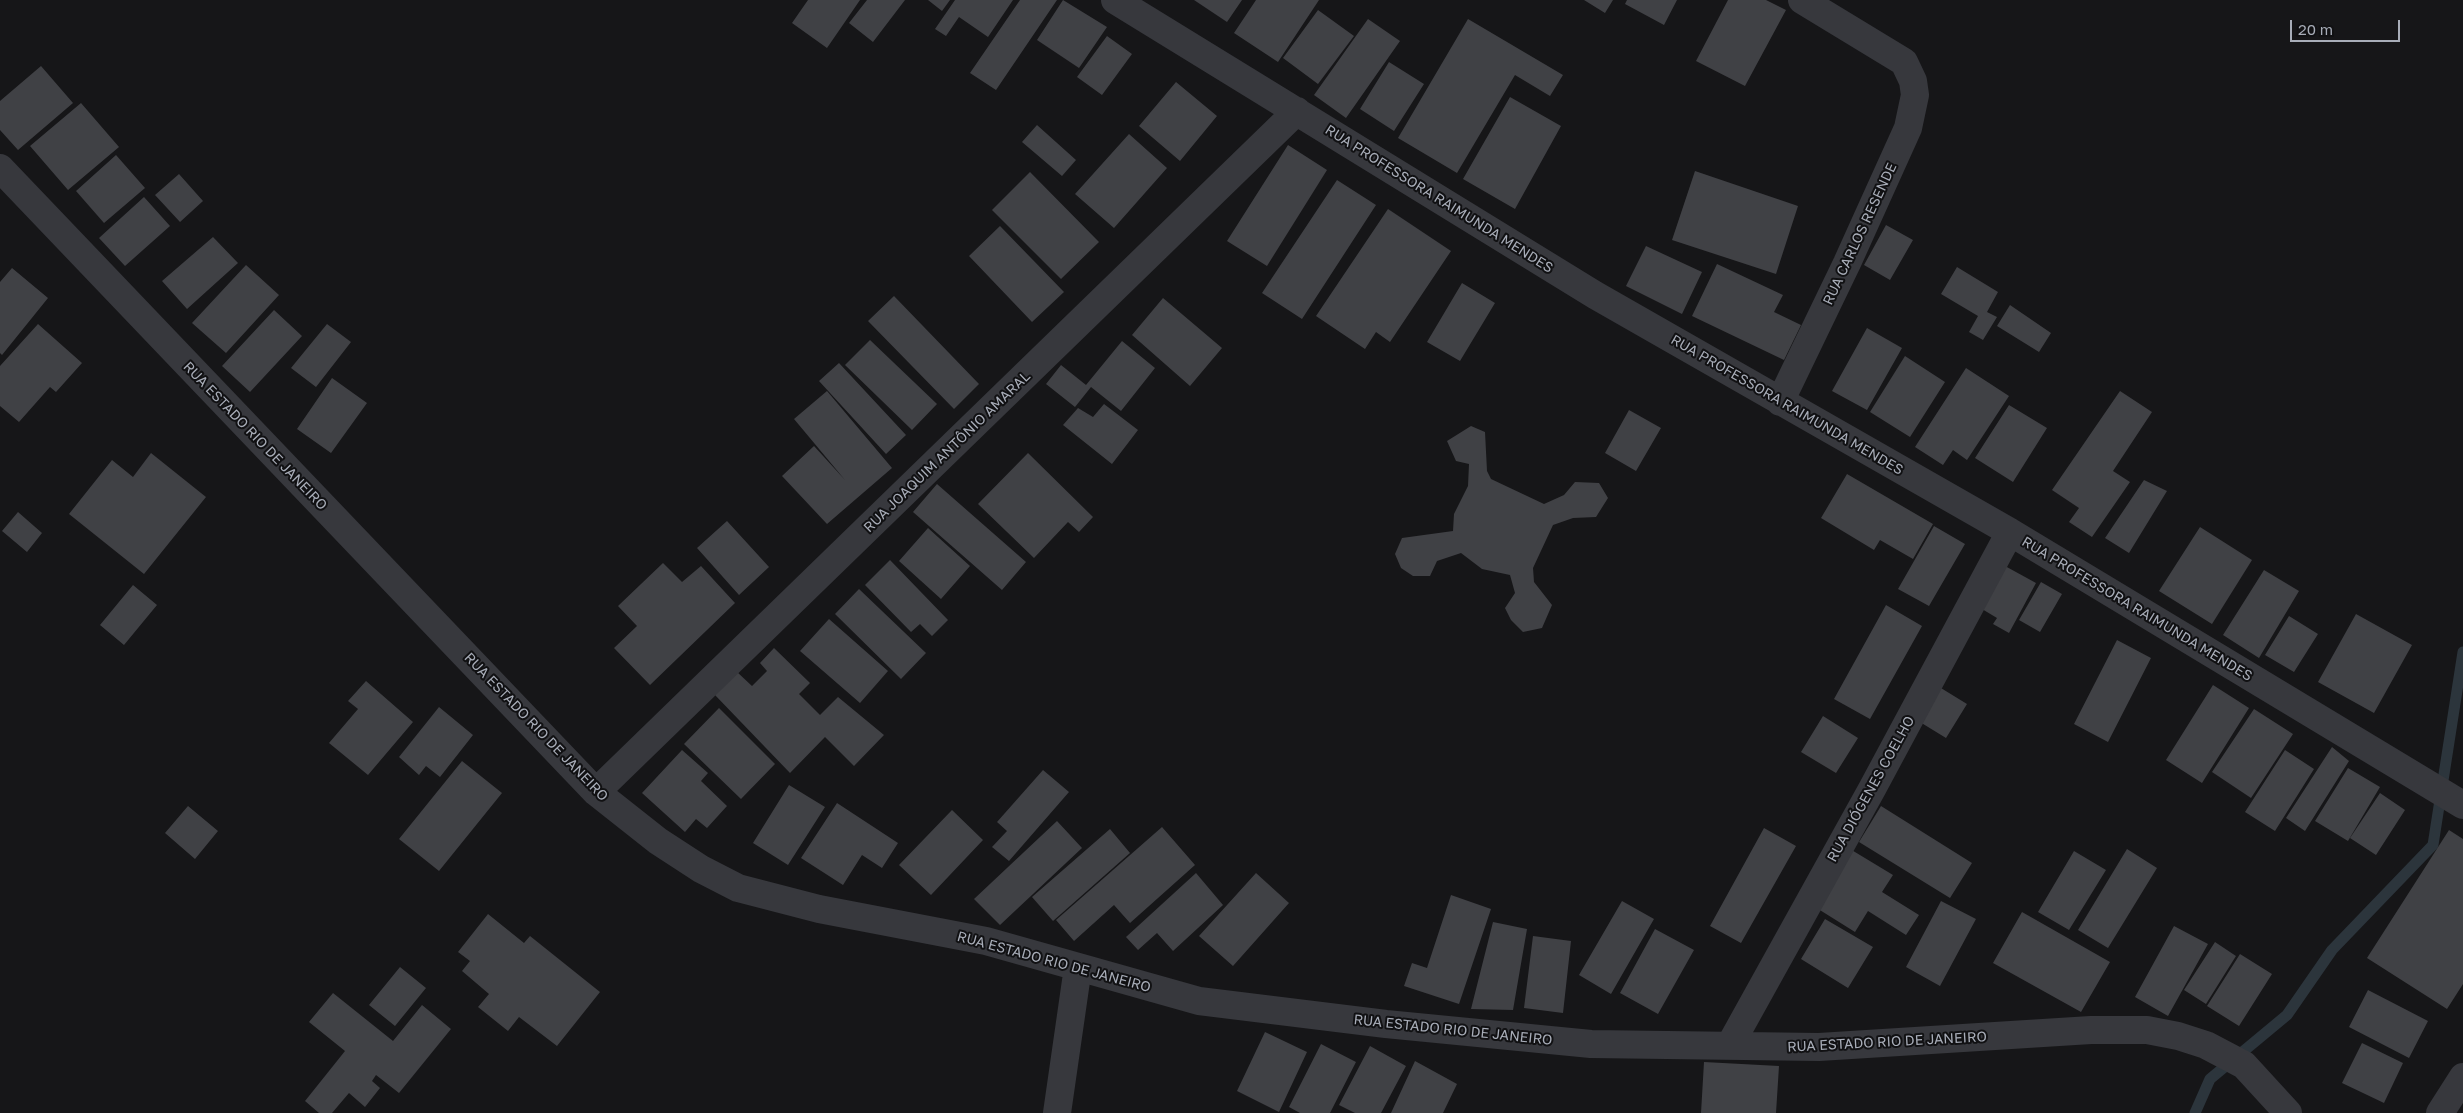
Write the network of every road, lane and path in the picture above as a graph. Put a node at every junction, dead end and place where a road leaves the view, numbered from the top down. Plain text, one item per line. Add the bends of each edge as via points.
1 (1115, 0) edge
2 (1802, 0) edge
3 (1297, 111) junction
4 (0, 168) edge
5 (1780, 402) junction
6 (2010, 532) junction
7 (596, 792) junction
8 (2463, 805) edge
9 (1078, 967) junction
10 (1730, 1045) junction
11 (2463, 1077) edge
12 (1057, 1113) edge
13 (2288, 1113) edge
14 (2440, 1113) edge

1 - 3 street, RUA PROFESSORA RAIMUNDA MENDES
2 - 5 street, RUA CARLOS RESENDE via 1904,62 1911,75 1915,95 1908,128
3 - 5 street, RUA PROFESSORA RAIMUNDA MENDES via 1595,295
3 - 7 street, RUA JOAQUIM ANTÔNIO AMARAL
4 - 7 street, RUA ESTADO RIO DE JANEIRO
5 - 6 street, RUA PROFESSORA RAIMUNDA MENDES
6 - 8 street, RUA PROFESSORA RAIMUNDA MENDES
6 - 10 street, RUA DIÓGENES COELHO
7 - 9 street, RUA ESTADO RIO DE JANEIRO via 658,840 738,888 819,909 986,941
9 - 10 street, RUA ESTADO RIO DE JANEIRO via 1199,1001 1386,1024 1591,1044
9 - 12 street
10 - 13 street, RUA ESTADO RIO DE JANEIRO via 1818,1048 2091,1030 2147,1030 2206,1045 2244,1065
11 - 14 street

